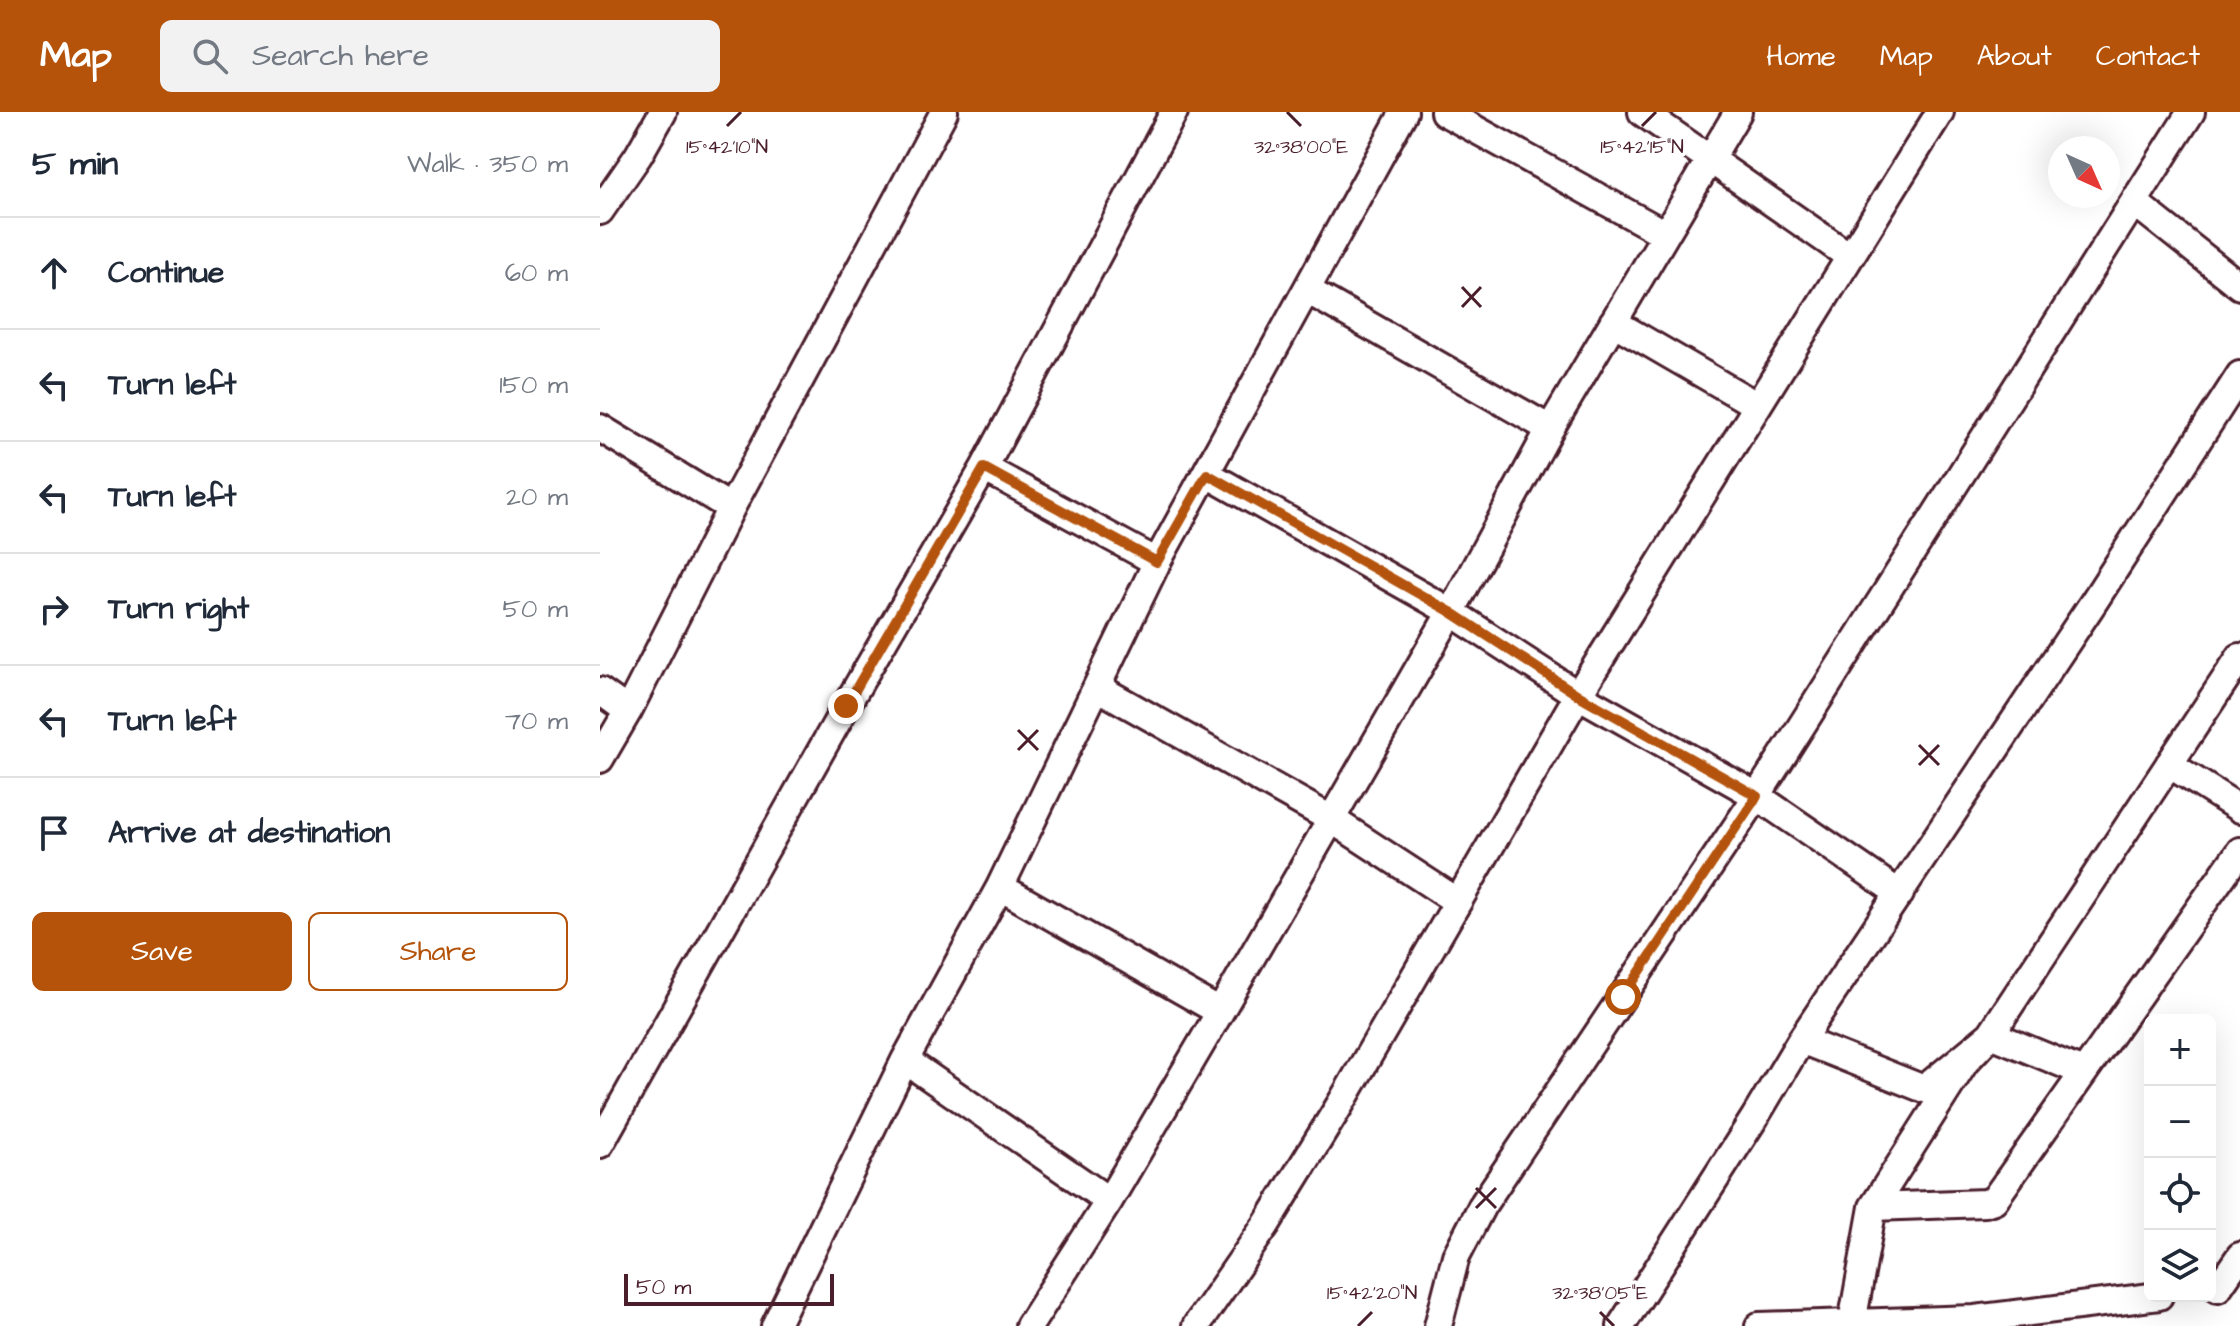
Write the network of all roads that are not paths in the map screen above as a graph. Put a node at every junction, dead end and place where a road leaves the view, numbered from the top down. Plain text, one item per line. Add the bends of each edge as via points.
1 (663, 112) edge
2 (944, 112) edge
3 (1174, 112) edge
4 (1404, 112) edge
5 (1444, 112) edge
6 (1642, 112) edge
7 (1738, 112) edge
8 (1940, 112) edge
9 (2191, 112) edge
10 (1710, 160) junction
11 (2134, 202) junction
12 (600, 211) edge
13 (1665, 234) junction
14 (1849, 256) junction
15 (2240, 286) edge
16 (1307, 290) junction
17 (1613, 322) junction
18 (2240, 375) edge
19 (1756, 405) junction
20 (600, 428) edge
21 (1550, 429) junction
22 (984, 468) junction
23 (1207, 474) junction
24 (731, 508) junction
25 (1157, 562) junction
26 (1451, 612) junction
27 (2240, 657) edge
28 (1097, 687) junction
29 (600, 691) edge
30 (1578, 695) junction
31 (628, 711) junction
32 (600, 759) edge
33 (2169, 764) junction
34 (1757, 796) junction
35 (2240, 809) edge
36 (1331, 819) junction
37 (2240, 851) edge
38 (1000, 887) junction
39 (1900, 894) junction
40 (1458, 902) junction
41 (1220, 1012) junction
42 (1991, 1034) junction
43 (1801, 1040) junction
44 (905, 1060) junction
45 (2083, 1072) junction
46 (600, 1144) edge
47 (1109, 1201) junction
48 (1873, 1207) junction
49 (2240, 1256) edge
50 (2223, 1288) edge
51 (2144, 1298) edge
52 (1852, 1323) junction
53 (775, 1326) edge
54 (1029, 1326) edge
55 (1196, 1326) edge
56 (1438, 1326) edge
57 (1621, 1326) edge
58 (1759, 1326) edge

1 - 12 street
2 - 24 street
3 - 22 street
4 - 16 street
5 - 13 street
6 - 10 street
7 - 10 street
8 - 14 street
9 - 11 street
10 - 13 street
10 - 14 street
11 - 15 street
11 - 34 street
13 - 17 street
14 - 19 street
16 - 21 street
16 - 23 street
17 - 19 street
17 - 21 street
18 - 39 street
19 - 30 street
20 - 24 street
21 - 26 street
22 - 25 street
22 - 46 street
23 - 25 street
23 - 26 street
24 - 31 street
25 - 28 street
26 - 30 street
26 - 36 street
27 - 33 street
28 - 36 street
28 - 38 street
29 - 31 street
30 - 34 street
30 - 40 street
31 - 32 street
33 - 35 street
33 - 42 street
34 - 39 street
34 - 56 street via 1482,1206 1456,1256
36 - 40 street
36 - 41 street
37 - 45 street
38 - 41 street
38 - 44 street
39 - 43 street
40 - 55 street via 1266,1225
41 - 47 street
42 - 43 street via 1924,1089
42 - 45 street
42 - 48 street via 1965,1062
43 - 57 street
44 - 47 street
44 - 53 street
45 - 48 street via 1994,1200
47 - 54 street
48 - 52 street
49 - 50 street
51 - 52 street via 1975,1319
52 - 58 street

